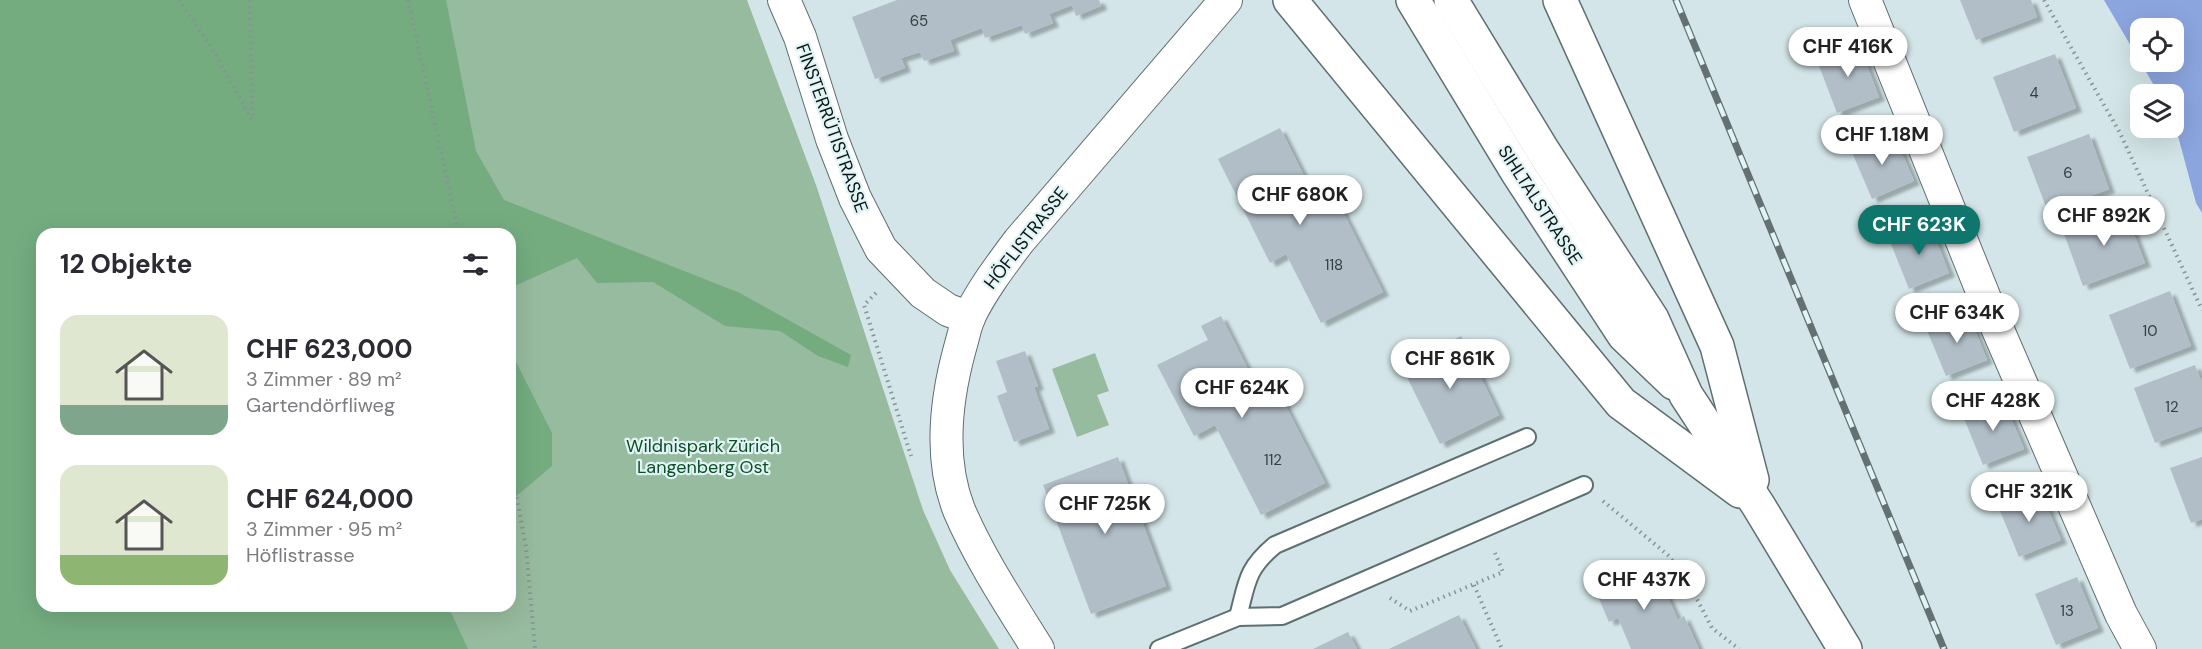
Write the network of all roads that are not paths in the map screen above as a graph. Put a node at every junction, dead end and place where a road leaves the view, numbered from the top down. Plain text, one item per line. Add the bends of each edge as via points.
1 (784, 0) edge
2 (1226, 0) edge
3 (1290, 0) edge
4 (1413, 0) edge
5 (1451, 0) edge
6 (1560, 0) edge
7 (1865, 0) edge
8 (969, 318) junction
9 (1686, 395) junction
10 (1527, 437) dead end
11 (1584, 485) road end
12 (1758, 505) junction
13 (1238, 617) junction
14 (1038, 649) edge
15 (1159, 649) edge
16 (1845, 649) edge
17 (2140, 649) edge

1 - 8 street, FINSTERRÜTISTRASSE via 800,37 832,139 881,249 922,293
2 - 8 street, HÖFLISTRASSE via 1019,241 992,277
3 - 12 main road via 1621,403
4 - 9 main road, SIHLTALSTRASSE via 1624,335
5 - 9 main road, SIHLTALSTRASSE via 1652,319
6 - 12 main road via 1717,346
7 - 17 street via 1992,316 2121,614
8 - 14 street, HÖFLISTRASSE via 954,369 947,465 959,508 993,577
9 - 12 main road, SIHLTALSTRASSE
10 - 13 lane via 1275,545 1249,572
11 - 13 lane via 1282,616
12 - 16 main road, SIHLTALSTRASSE
13 - 15 lane

